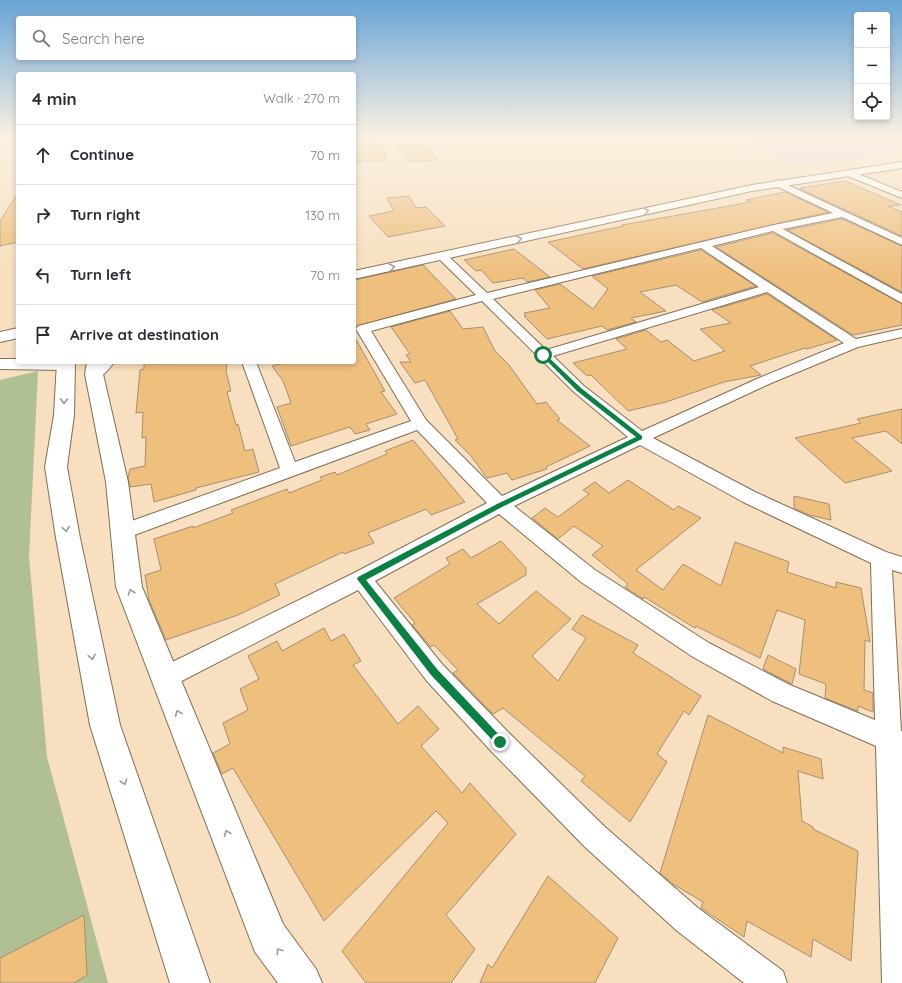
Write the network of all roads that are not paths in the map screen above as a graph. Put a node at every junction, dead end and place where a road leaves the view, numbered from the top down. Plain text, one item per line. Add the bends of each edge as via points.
1 (741, 182) edge
2 (785, 182) edge
3 (870, 182) edge
4 (777, 183) junction
5 (902, 195) edge
6 (843, 214) junction
7 (774, 228) junction
8 (507, 230) dead end
9 (902, 242) edge
10 (703, 245) junction
11 (442, 256) junction
12 (356, 275) edge
13 (769, 288) junction
14 (484, 297) junction
15 (902, 299) edge
16 (358, 330) edge
17 (902, 333) edge
18 (16, 334) edge
19 (0, 337) edge
20 (16, 344) edge
21 (854, 344) junction
22 (0, 348) edge
23 (543, 355) junction
24 (0, 364) edge
25 (65, 364) edge
26 (250, 364) edge
27 (98, 366) edge
28 (420, 423) junction
29 (640, 438) junction
30 (289, 470) junction
31 (500, 505) junction
32 (122, 532) junction
33 (892, 562) edge
34 (361, 579) junction
35 (164, 678) junction
36 (895, 740) edge
37 (190, 983) edge
38 (302, 983) edge
39 (771, 983) edge
40 (898, 983) edge

1 - 8 main road
2 - 4 main road
3 - 5 street
4 - 6 street
11 -> 4 main road
6 - 7 street
6 - 9 street
7 - 10 street
7 - 15 street
10 - 13 street
10 - 14 street
12 -> 11 main road
11 - 14 street
13 - 21 street
13 - 23 street
14 - 16 street
14 - 23 street
16 - 28 street
17 - 21 street
18 - 19 main road
20 - 22 main road
21 - 29 street via 764,381
23 - 29 street via 579,390
24 - 25 main road
25 -> 37 main road via 64,416 56,466 105,725
26 - 30 street
27 - 32 main road via 117,482
28 - 30 street
28 - 31 street
29 - 31 street
29 - 33 street via 749,497
30 - 32 street
31 - 34 street
31 - 36 street via 588,576 701,650 781,693
35 -> 32 main road via 129,587
33 - 36 street
34 - 35 street
34 - 39 street via 434,672 595,837 687,919
38 -> 35 main road via 269,938
36 - 40 street

